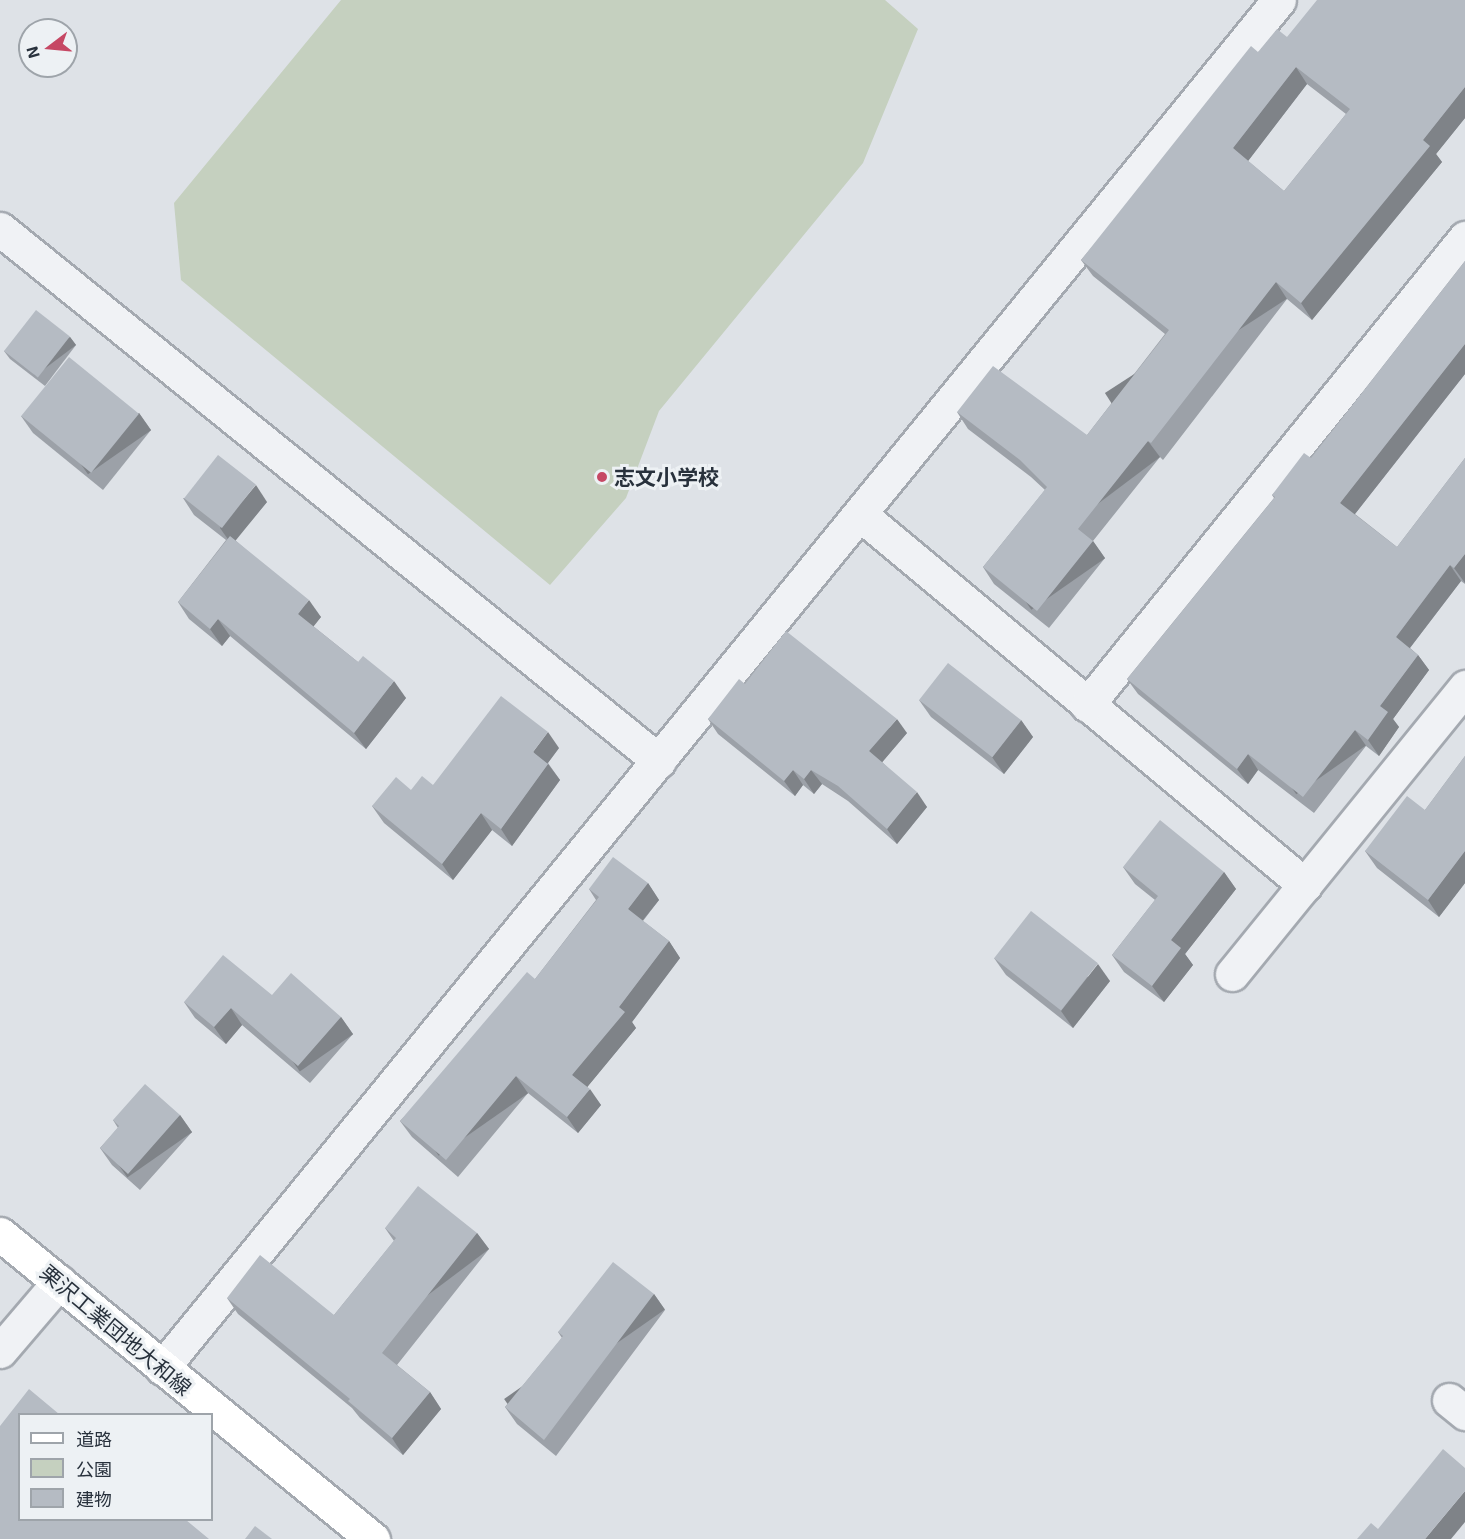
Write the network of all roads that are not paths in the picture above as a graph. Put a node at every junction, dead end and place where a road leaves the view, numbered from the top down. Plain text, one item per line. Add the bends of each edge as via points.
1 (1279, 0) edge
2 (0, 230) edge
3 (1465, 238) edge
4 (861, 515) junction
5 (1465, 687) edge
6 (1087, 705) junction
7 (659, 761) junction
8 (1305, 885) junction
9 (1232, 974) dead end
10 (0, 1234) edge
11 (58, 1282) junction
12 (0, 1351) edge
13 (162, 1368) junction
14 (373, 1539) edge

1 - 4 street
2 - 7 street
3 - 6 street
4 - 6 street
4 - 7 street
5 - 8 street
6 - 8 street
7 - 13 street
8 - 9 street
10 - 11 main road, 栗沢工業団地大和線
11 - 12 street
11 - 13 main road, 栗沢工業団地大和線
13 - 14 main road, 栗沢工業団地大和線

